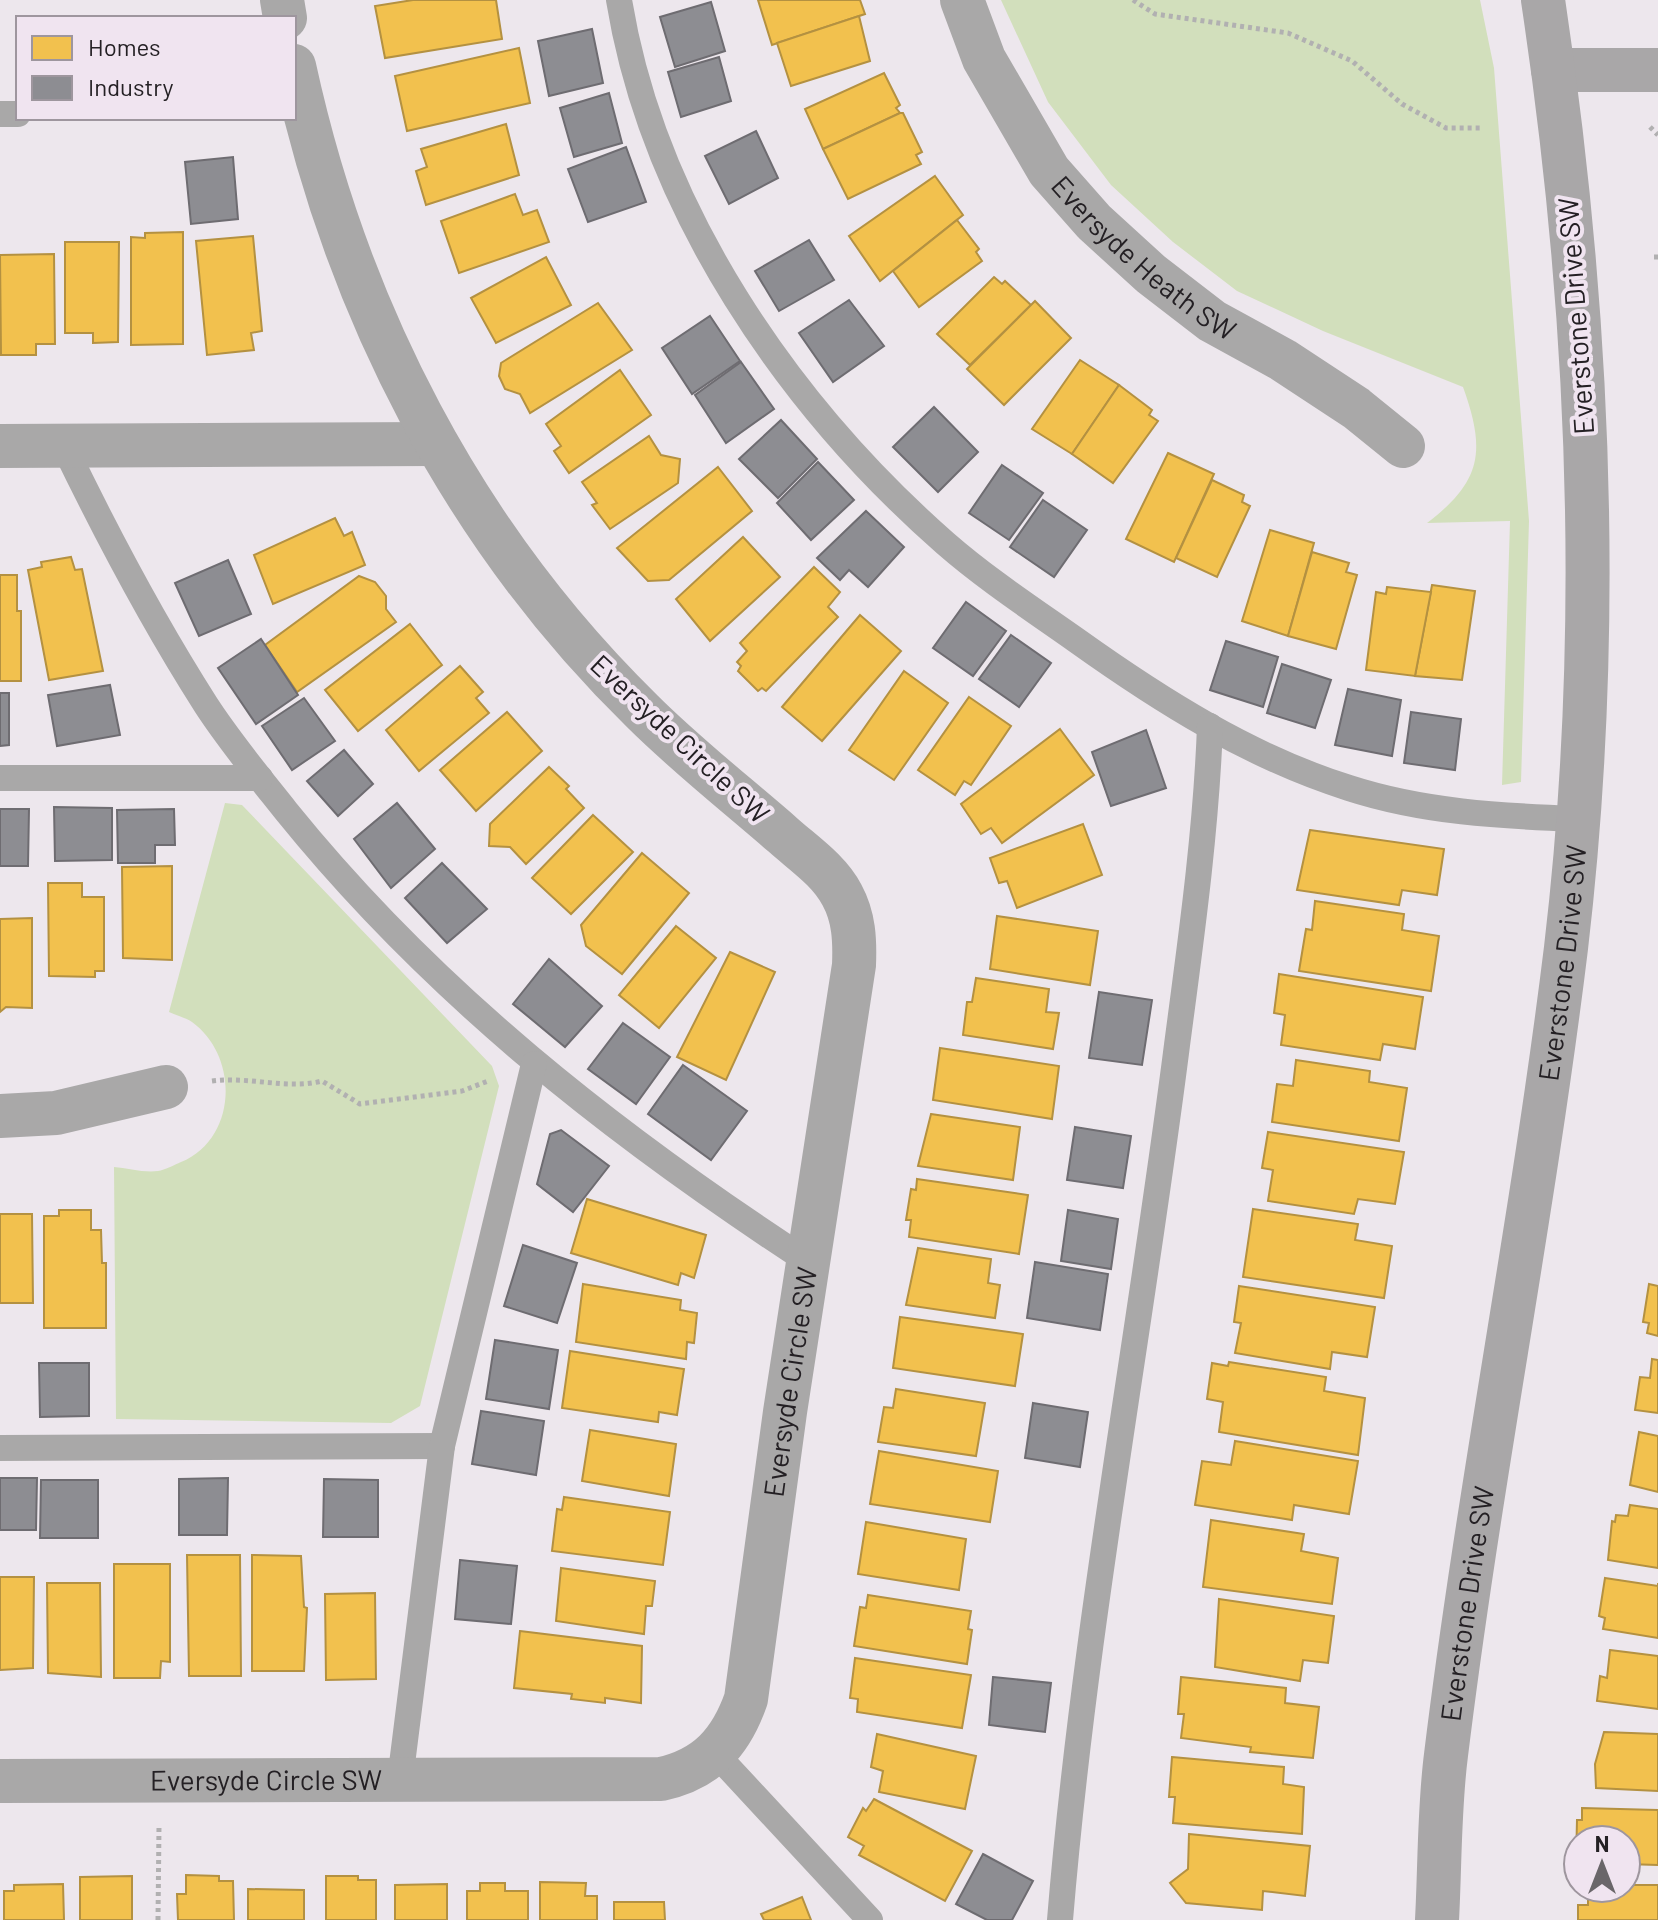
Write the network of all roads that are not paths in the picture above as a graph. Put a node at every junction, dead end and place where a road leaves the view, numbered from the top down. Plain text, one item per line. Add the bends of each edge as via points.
1 (619, 0) edge
2 (962, 0) edge
3 (1543, 0) edge
4 (1553, 70) junction
5 (1658, 70) edge
6 (296, 85) edge
7 (299, 113) edge
8 (436, 444) junction
9 (0, 446) edge
10 (64, 446) junction
11 (1403, 446) dead end
12 (1210, 726) junction
13 (0, 778) edge
14 (260, 778) junction
15 (1577, 819) junction
16 (534, 1064) junction
17 (166, 1087) road end
18 (0, 1116) edge
19 (809, 1262) junction
20 (442, 1446) junction
21 (0, 1448) edge
22 (715, 1753) junction
23 (400, 1780) junction
24 (0, 1781) edge
25 (870, 1920) edge
26 (1060, 1920) edge
27 (1437, 1920) edge

1 - 12 lane via 645,101 675,183 710,254 795,385 853,452 945,543 1121,672
2 - 11 street, Eversyde Heath SW via 984,59 1049,171 1094,222 1212,321 1344,400
3 - 4 street, Everstone Drive SW
4 - 5 street
4 - 15 street, Everstone Drive SW via 1576,268 1584,446 1586,690
6 - 7 street, Eversyde Circle SW
7 - 8 street, Eversyde Circle SW via 362,293
8 - 10 street
8 - 19 street, Eversyde Circle SW via 518,572 579,645 642,712 842,893 855,937 854,965
9 - 10 street
10 - 14 lane via 154,618 207,707
12 - 15 lane via 1267,757 1350,789 1449,811
12 - 26 lane via 1196,897 1072,1767
13 - 14 lane
14 - 16 lane via 384,923
15 - 27 street, Everstone Drive SW via 1543,1114 1445,1759
16 - 19 lane via 656,1158
16 - 20 lane
17 - 18 street via 56,1113
19 - 22 street, Eversyde Circle SW via 746,1699 738,1723
20 - 21 lane
20 - 23 lane
22 - 23 street, Eversyde Circle SW via 683,1774 661,1779
22 - 25 lane
23 - 24 street, Eversyde Circle SW

